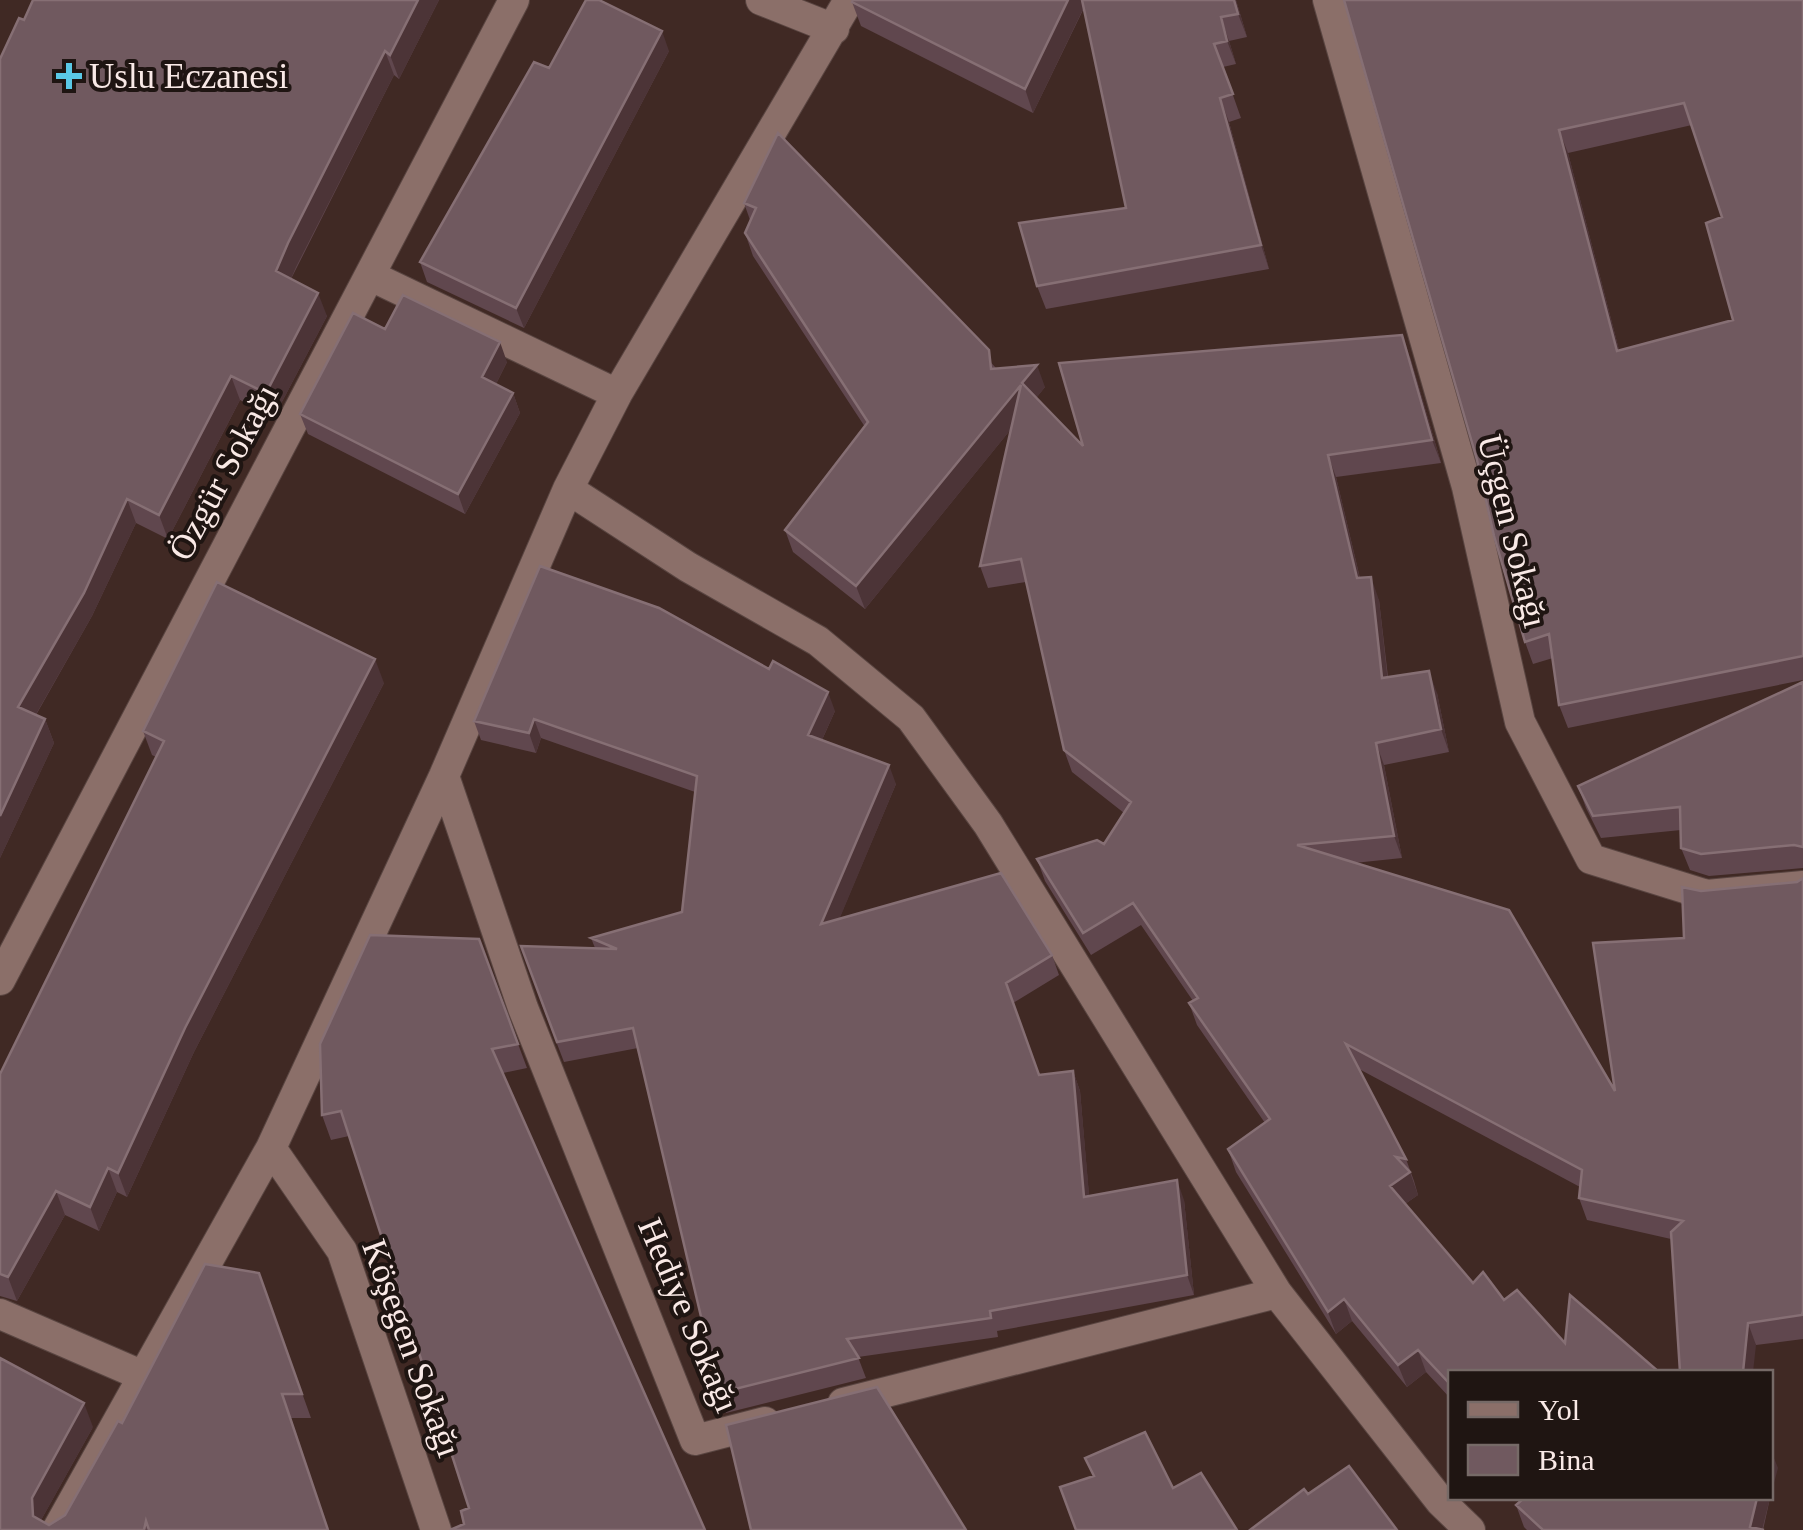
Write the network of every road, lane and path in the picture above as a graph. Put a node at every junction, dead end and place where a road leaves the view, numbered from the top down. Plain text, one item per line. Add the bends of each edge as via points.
1 (514, 0) edge
2 (761, 0) edge
3 (849, 0) edge
4 (1328, 0) edge
5 (834, 29) junction
6 (370, 276) junction
7 (617, 394) junction
8 (568, 488) junction
9 (444, 776) junction
10 (1803, 886) edge
11 (0, 980) edge
12 (271, 1148) junction
13 (1277, 1293) junction
14 (0, 1314) edge
15 (141, 1375) junction
16 (57, 1530) edge
17 (436, 1530) edge
18 (1470, 1530) edge

1 - 6 street, Özgür Sokağı
2 - 5 street
3 - 5 street
4 - 10 street, Üçgen Sokağı via 1467,487 1520,722 1591,859 1707,895
5 - 7 street
6 - 7 street
6 - 11 street, Özgür Sokağı
7 - 8 street
8 - 9 street
8 - 13 street via 818,641 911,718 988,824
9 - 12 street
9 - 13 street, Hediye Sokağı via 523,1008 695,1440
12 - 15 street
12 - 17 street, Köşegen Sokağı via 342,1251
13 - 18 street
14 - 15 street
15 - 16 street

